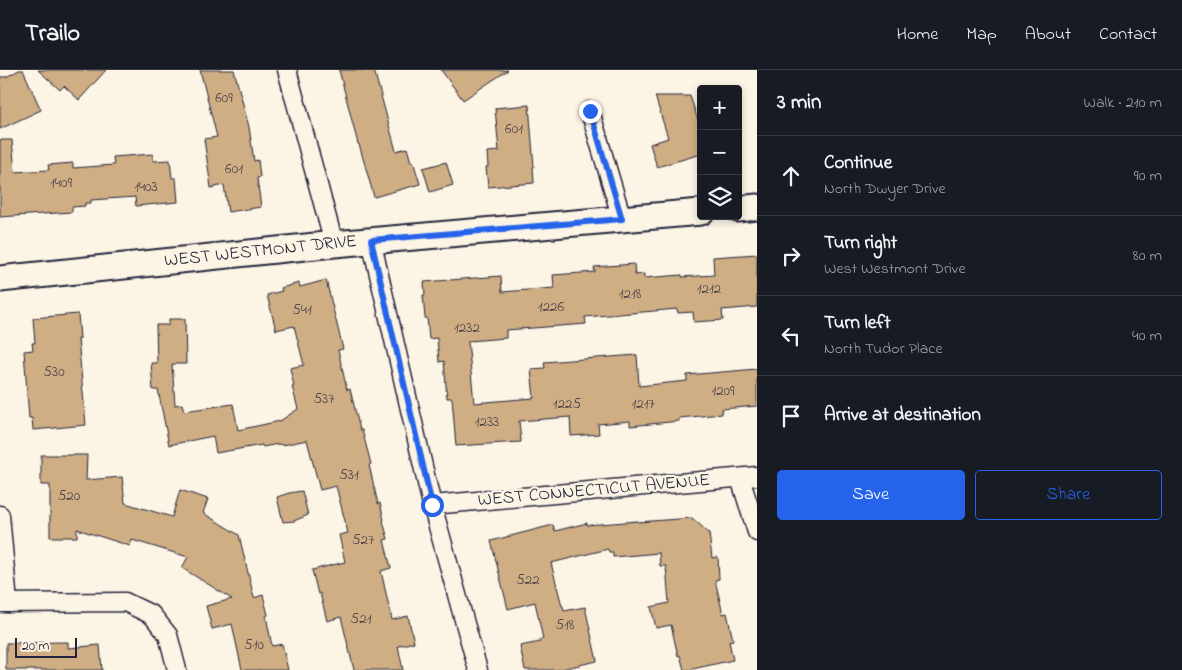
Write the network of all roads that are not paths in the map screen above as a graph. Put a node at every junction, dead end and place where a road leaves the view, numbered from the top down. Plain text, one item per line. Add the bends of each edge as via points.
1 (287, 70) edge
2 (590, 111) dead end
3 (757, 207) edge
4 (742, 208) edge
5 (697, 212) edge
6 (622, 219) junction
7 (371, 240) junction
8 (334, 244) junction
9 (0, 279) edge
10 (748, 477) edge
11 (432, 505) junction
12 (0, 515) edge
13 (757, 532) edge
14 (4, 602) edge
15 (177, 670) edge
16 (478, 670) edge

1 - 8 street
2 - 6 street
3 - 4 street
5 - 6 street, WEST WESTMONT DRIVE
6 - 7 street, WEST WESTMONT DRIVE
7 - 8 street, WEST WESTMONT DRIVE
7 - 11 street
8 - 9 street, WEST WESTMONT DRIVE
10 - 11 street, WEST CONNECTICUT AVENUE
10 - 13 street
11 - 16 street
12 - 14 street
14 - 15 street via 125,602 152,615 168,635

